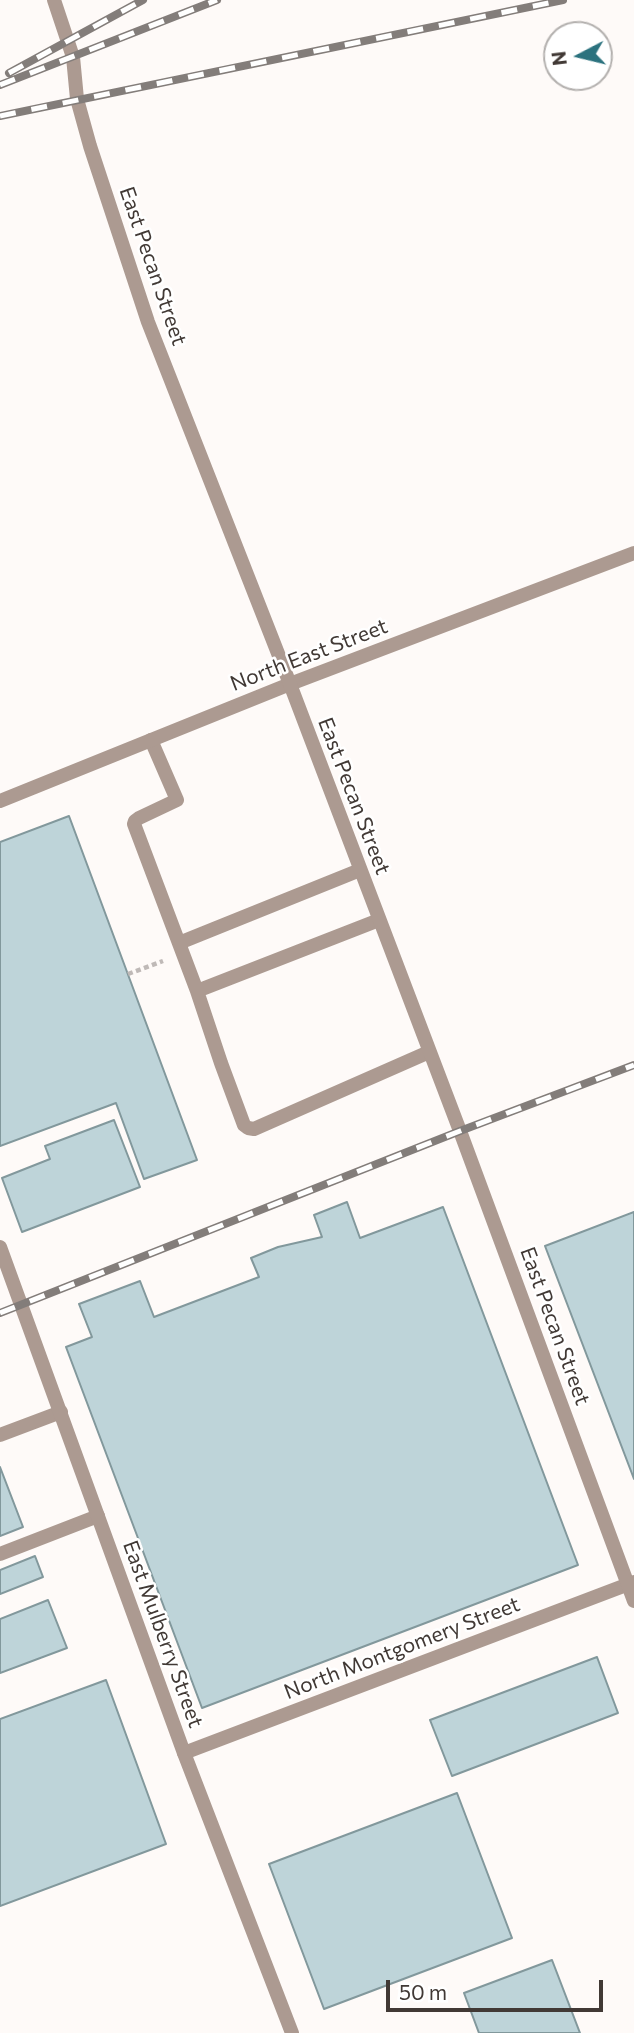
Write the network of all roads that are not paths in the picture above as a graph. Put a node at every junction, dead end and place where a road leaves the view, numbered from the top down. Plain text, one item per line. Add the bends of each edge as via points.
1 (54, 0) edge
2 (634, 553) edge
3 (290, 684) junction
4 (151, 740) junction
5 (0, 801) edge
6 (360, 870) junction
7 (379, 920) junction
8 (181, 948) junction
9 (197, 991) junction
10 (429, 1052) junction
11 (0, 1247) edge
12 (61, 1412) junction
13 (0, 1435) edge
14 (98, 1516) junction
15 (0, 1554) edge
16 (631, 1583) edge
17 (634, 1601) edge
18 (184, 1753) junction
19 (292, 2033) edge

1 - 3 street, East Pecan Street via 73,57 77,99 90,146 148,321
2 - 3 street, North East Street
3 - 4 street, North East Street
3 - 6 street, East Pecan Street
4 - 5 street, North East Street
4 - 8 street via 177,800 134,824
6 - 7 street, East Pecan Street
6 - 8 street
7 - 9 street
7 - 10 street, East Pecan Street
8 - 9 street
9 - 10 street via 248,1128
10 - 16 street, East Pecan Street
11 - 12 street, East Mulberry Street
12 - 13 street
12 - 14 street, East Mulberry Street
14 - 15 street
14 - 18 street, East Mulberry Street
16 - 17 street, East Pecan Street
16 - 18 street, North Montgomery Street
18 - 19 street, East Mulberry Street

